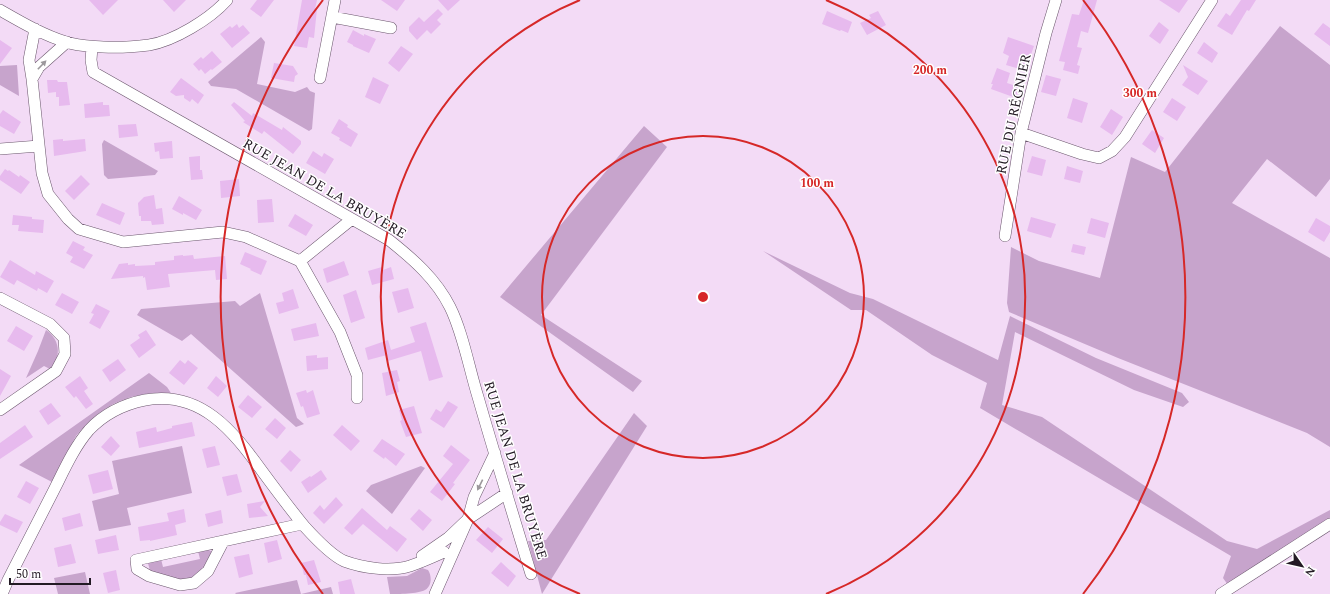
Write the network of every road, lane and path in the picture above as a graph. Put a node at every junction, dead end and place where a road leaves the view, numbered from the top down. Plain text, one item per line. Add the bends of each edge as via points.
1 (228, 0) edge
2 (335, 0) edge
3 (1056, 0) edge
4 (1212, 0) edge
5 (0, 10) edge
6 (332, 17) junction
7 (391, 28) dead end
8 (35, 29) junction
9 (67, 42) junction
10 (92, 46) junction
11 (320, 78) dead end
12 (32, 79) junction
13 (1021, 134) junction
14 (38, 146) junction
15 (0, 149) edge
16 (352, 219) junction
17 (1005, 236) dead end
18 (300, 261) junction
19 (0, 298) edge
20 (357, 398) dead end
21 (0, 410) edge
22 (495, 453) junction
23 (507, 493) junction
24 (468, 519) junction
25 (302, 524) junction
26 (1330, 524) edge
27 (222, 542) junction
28 (446, 551) junction
29 (531, 574) dead end
30 (2, 593) edge
31 (435, 594) edge
32 (1221, 594) edge

1 - 10 street via 205,20 168,39 142,46
2 - 6 street
3 - 13 street, RUE DU RÉGNIER
4 - 13 street via 1125,137 1112,151 1099,158
5 - 8 street
6 - 7 street
6 - 11 street
8 - 9 street
8 - 12 street via 29,60
9 - 10 street
12 -> 9 street via 39,67
10 - 16 street, RUE JEAN DE LA BRUYÈRE via 91,60 94,72
12 - 14 street
13 - 17 street, RUE DU RÉGNIER
14 - 15 street
14 - 18 street via 48,194 79,229 124,242 223,232 246,237
16 - 18 street
16 - 22 street, RUE JEAN DE LA BRUYÈRE via 389,240 420,266 450,307
18 - 20 street via 340,332 357,375
19 - 21 street via 50,324 64,338 65,354 56,371
22 - 23 street, RUE JEAN DE LA BRUYÈRE
22 -> 24 street via 474,497
23 - 24 street
23 - 29 street, RUE JEAN DE LA BRUYÈRE
24 - 28 street
24 - 28 street via 448,538
25 - 27 street
25 - 28 street via 318,542 343,560 372,568 409,566
25 - 30 street via 242,443 211,413 171,398 132,403 112,412 90,430 72,455
26 - 32 street
27 - 27 street via 136,560 137,569 148,576 180,585 194,583 208,571
28 - 31 street

